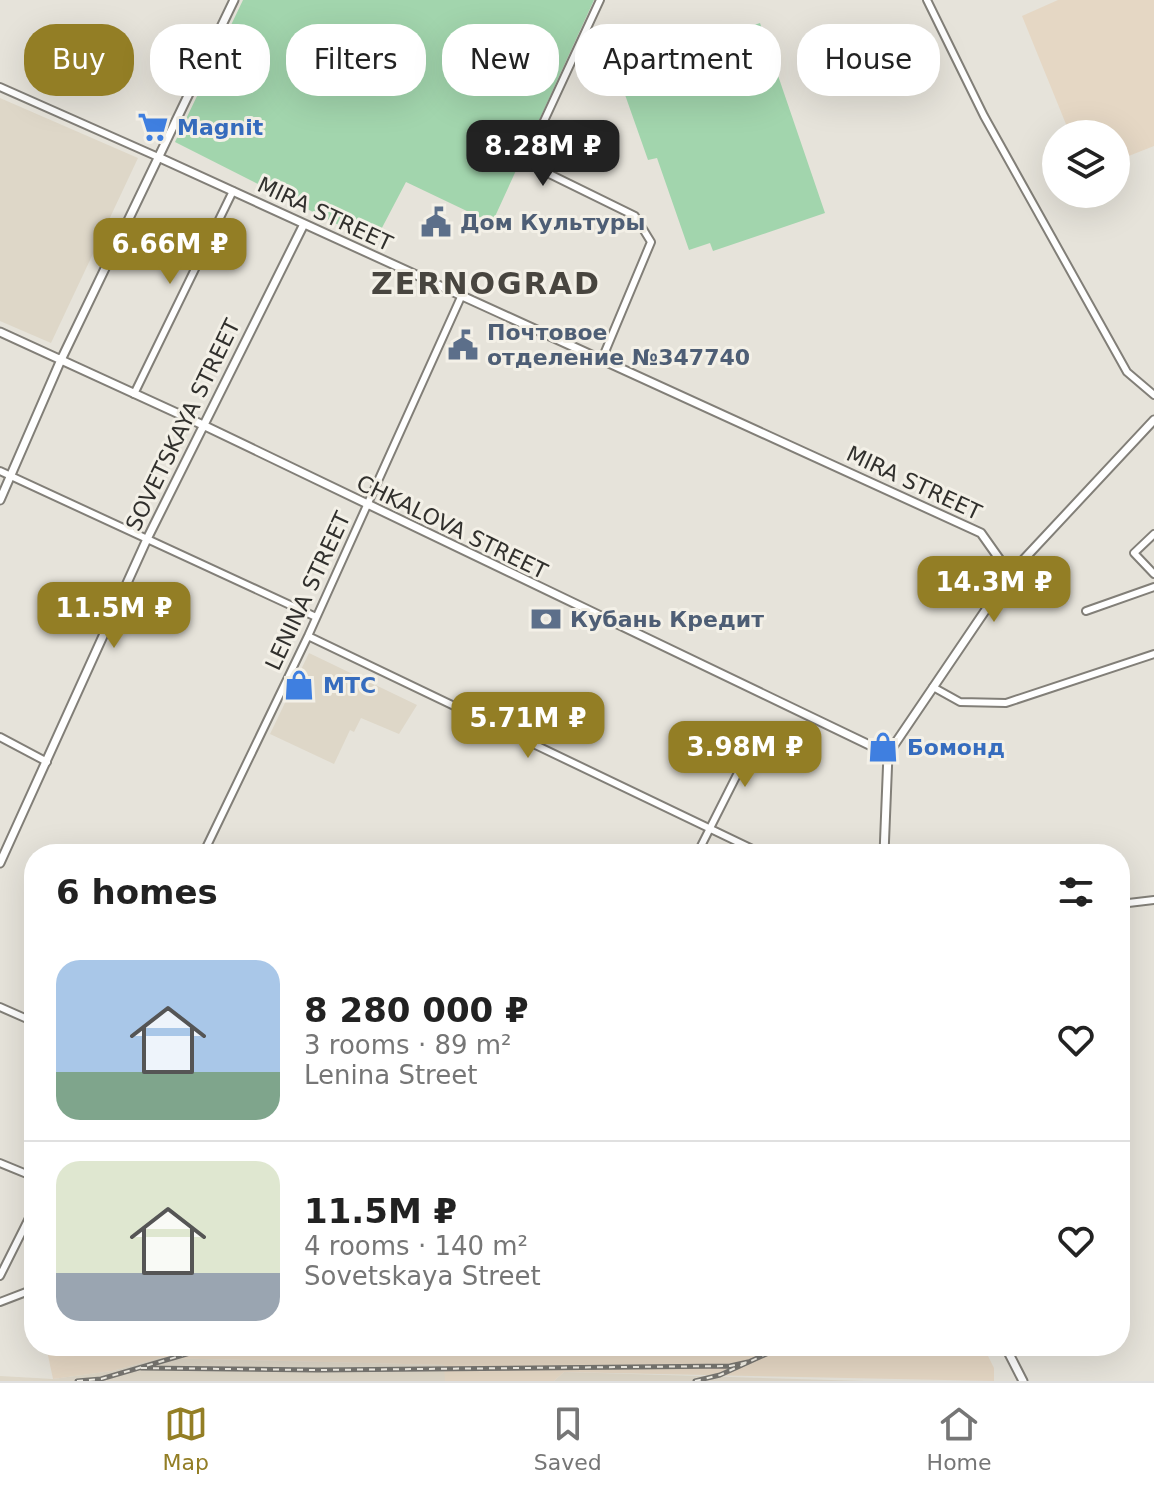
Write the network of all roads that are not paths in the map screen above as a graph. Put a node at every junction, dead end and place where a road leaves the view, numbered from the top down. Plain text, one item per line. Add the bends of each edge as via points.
1 (234, 0) edge
2 (600, 0) edge
3 (927, 0) edge
4 (0, 87) edge
5 (158, 157) junction
6 (233, 191) junction
7 (304, 224) junction
8 (461, 297) junction
9 (0, 332) edge
10 (602, 359) junction
11 (60, 362) junction
12 (134, 394) junction
13 (1154, 395) edge
14 (1153, 422) edge
15 (203, 425) junction
16 (0, 471) edge
17 (11, 477) junction
18 (0, 500) edge
19 (367, 507) junction
20 (1154, 534) edge
21 (147, 539) junction
22 (1010, 574) junction
23 (1154, 574) edge
24 (1154, 587) edge
25 (1086, 611) dead end
26 (316, 617) junction
27 (308, 636) junction
28 (1154, 654) edge
29 (933, 687) junction
30 (757, 735) dead end
31 (0, 737) edge
32 (888, 754) junction
33 (47, 762) junction
34 (707, 830) junction
35 (208, 844) edge
36 (701, 844) edge
37 (740, 844) edge
38 (884, 844) edge
39 (0, 863) edge
40 (1154, 900) edge
41 (1130, 903) edge
42 (0, 1007) edge
43 (24, 1018) edge
44 (0, 1163) edge
45 (24, 1173) edge
46 (24, 1228) edge
47 (0, 1276) edge
48 (24, 1293) edge
49 (0, 1302) edge
50 (1010, 1356) edge
51 (1023, 1381) edge

1 - 5 street
2 - 10 street via 525,162 635,216 651,242
3 - 13 street via 984,116 1127,372
4 - 5 street, MIRA STREET
5 - 6 street, MIRA STREET
5 - 11 street
6 - 7 street, MIRA STREET
6 - 12 street
7 - 8 street, MIRA STREET
7 - 15 street, SOVETSKAYA STREET
8 - 10 street, MIRA STREET
8 - 19 street, LENINA STREET
9 - 11 street, CHKALOVA STREET
10 - 22 street, MIRA STREET via 981,533
11 - 12 street, CHKALOVA STREET
11 - 17 street
12 - 15 street, CHKALOVA STREET
14 - 22 street
15 - 19 street, CHKALOVA STREET
15 - 21 street, SOVETSKAYA STREET
16 - 17 street
17 - 18 street
17 - 21 street
19 - 26 street, LENINA STREET
19 - 32 street, CHKALOVA STREET
20 - 23 street via 1134,553
21 - 26 street
21 - 33 street, SOVETSKAYA STREET
22 - 29 street
24 - 25 street
26 - 27 street, LENINA STREET
27 - 34 street
27 - 35 street, LENINA STREET
28 - 29 street via 1006,703 960,702
29 - 32 street
30 - 34 street
31 - 33 street
32 - 38 street
33 - 39 street, SOVETSKAYA STREET
34 - 36 street
34 - 37 street
40 - 41 street
42 - 43 street
44 - 45 street
46 - 47 street
48 - 49 street
50 - 51 street

